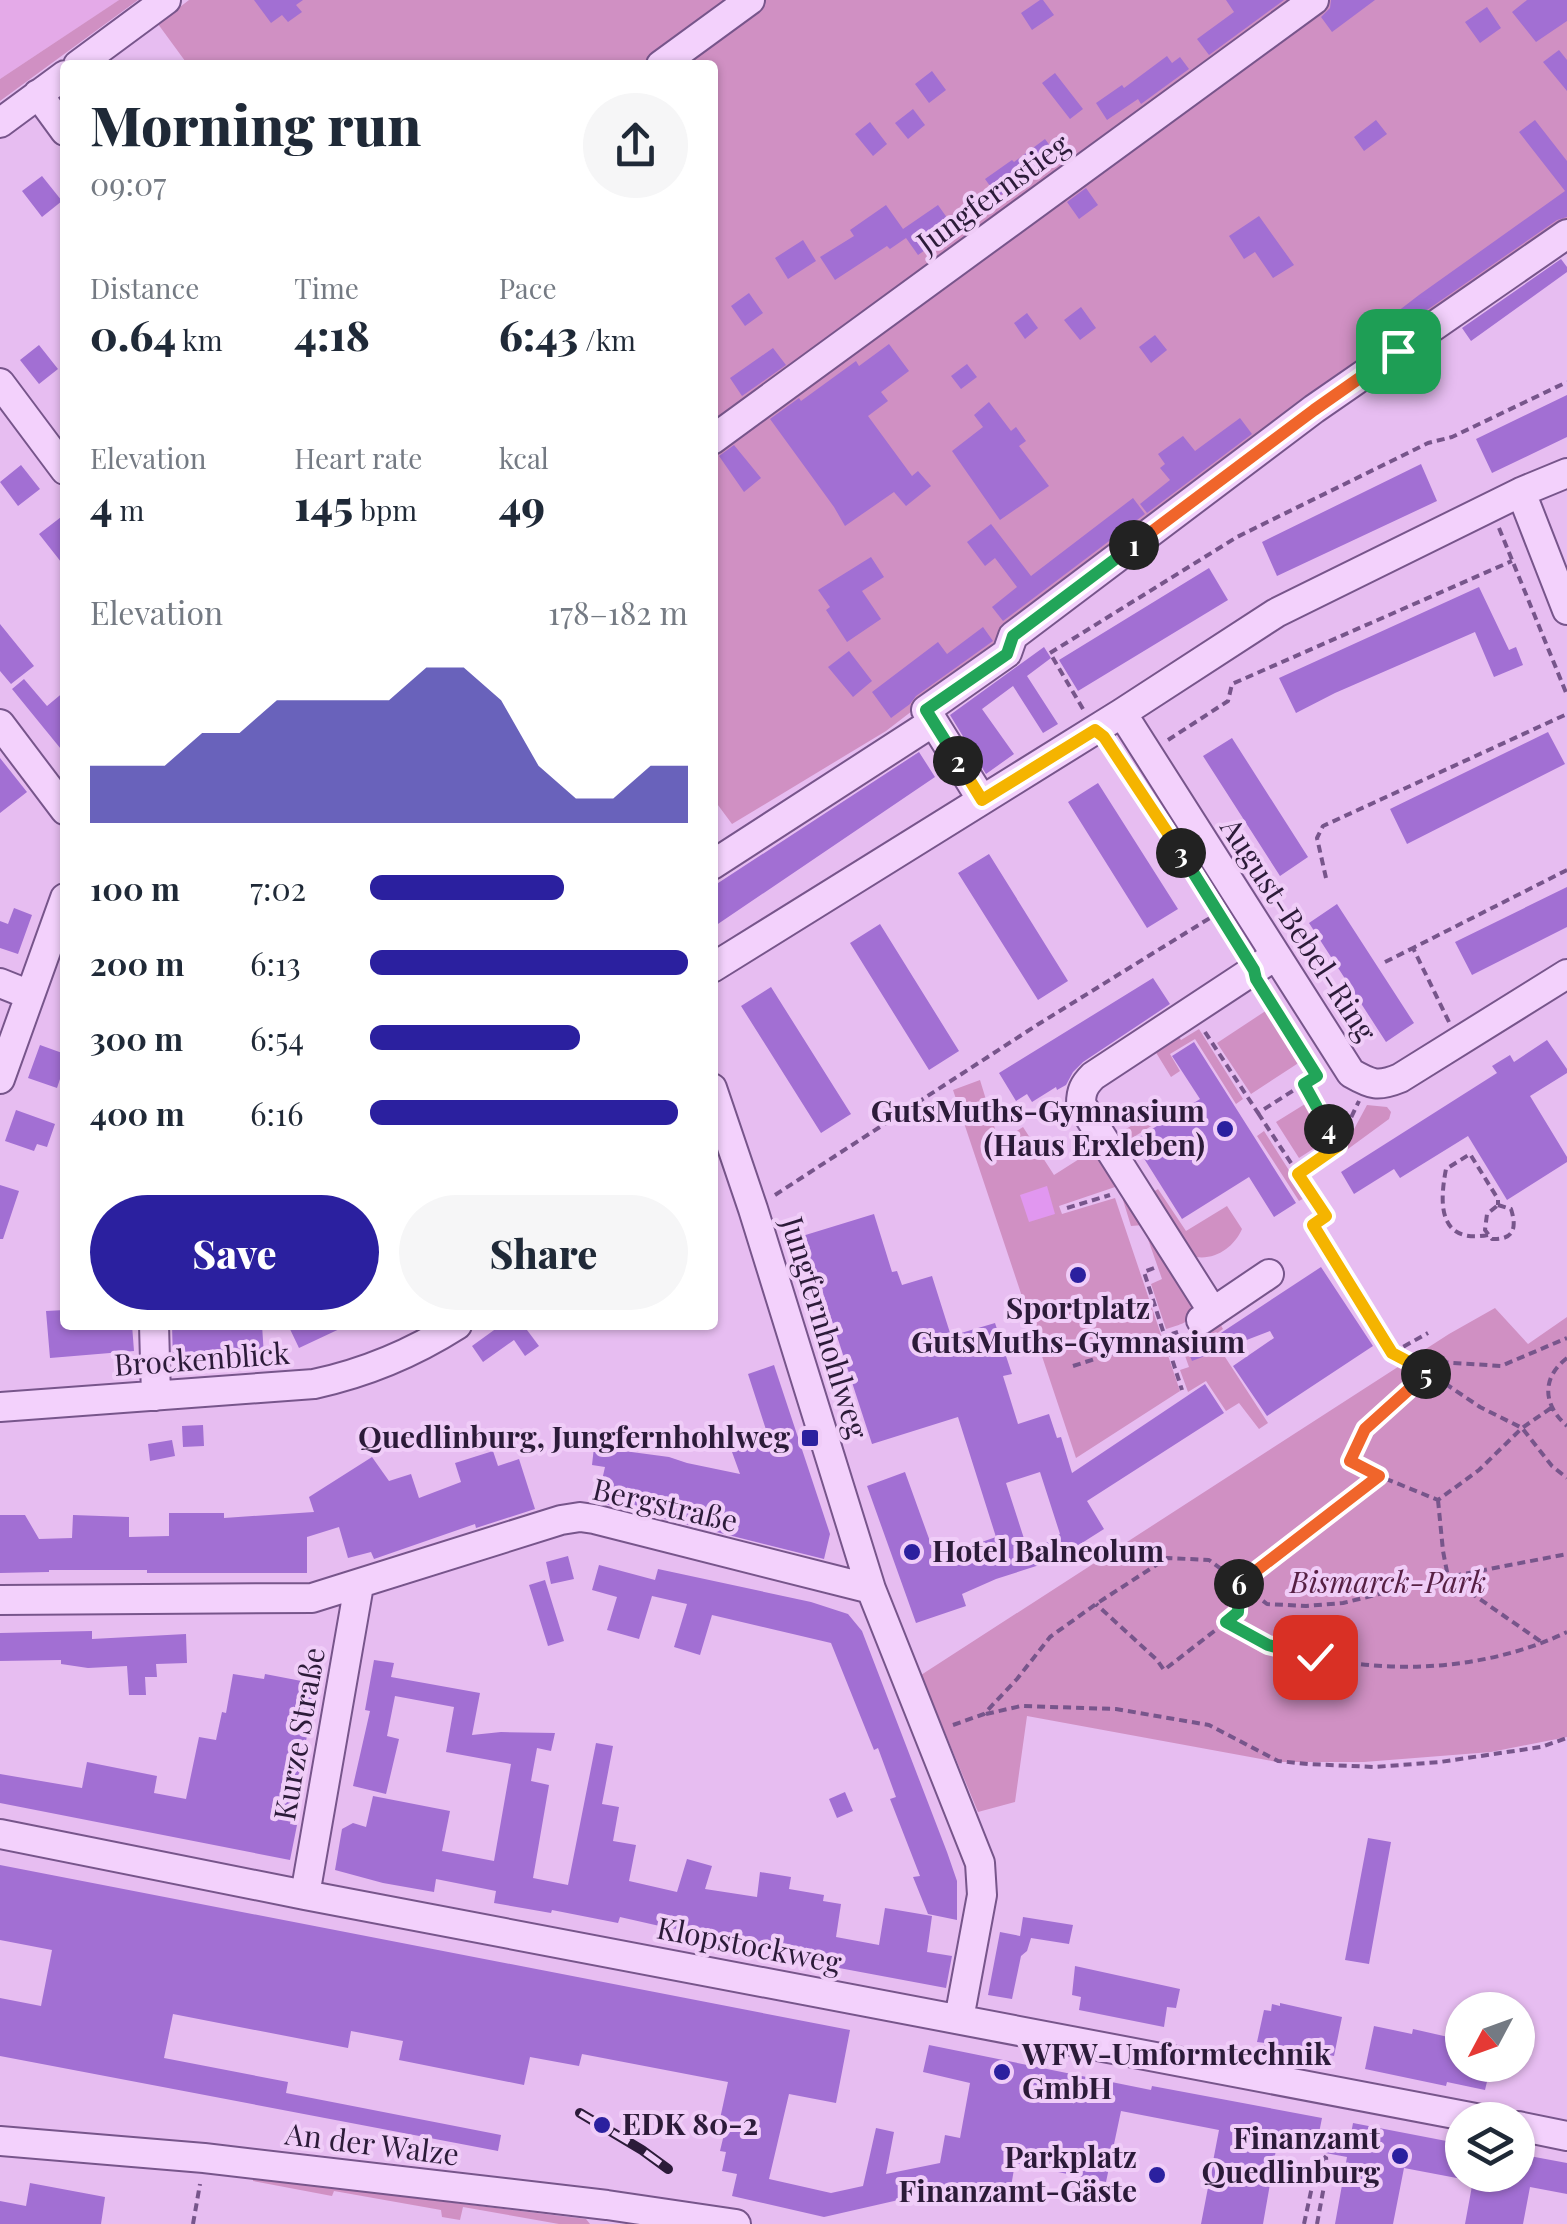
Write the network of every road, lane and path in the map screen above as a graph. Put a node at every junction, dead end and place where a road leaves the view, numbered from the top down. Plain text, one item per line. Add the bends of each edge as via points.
1 (166, 0) edge
2 (750, 0) edge
3 (1314, 0) edge
4 (85, 60) edge
5 (668, 60) edge
6 (60, 79) edge
7 (38, 94) junction
8 (0, 124) edge
9 (60, 125) edge
10 (1567, 234) edge
11 (1567, 382) edge
12 (0, 383) edge
13 (718, 436) edge
14 (60, 463) edge
15 (1567, 473) edge
16 (1521, 492) junction
17 (1490, 507) junction
18 (1512, 561) junction
19 (1567, 610) edge
20 (1567, 694) edge
21 (1122, 713) junction
22 (1567, 714) edge
23 (933, 722) junction
24 (0, 724) edge
25 (1095, 730) junction
26 (1147, 753) junction
27 (1136, 784) dead end
28 (982, 800) junction
29 (60, 803) edge
30 (718, 861) edge
31 (1567, 870) edge
32 (1326, 878) dead end
33 (1239, 899) junction
34 (60, 912) edge
35 (1413, 948) junction
36 (1385, 962) dead end
37 (1264, 963) junction
38 (718, 964) edge
39 (1567, 974) edge
40 (0, 983) edge
41 (30, 994) junction
42 (1192, 1010) junction
43 (1453, 1029) dead end
44 (1342, 1060) junction
45 (1317, 1076) junction
46 (0, 1079) edge
47 (1368, 1082) junction
48 (1304, 1084) junction
49 (718, 1106) edge
50 (1258, 1113) junction
51 (1338, 1146) junction
52 (1298, 1174) junction
53 (1133, 1186) junction
54 (1498, 1206) junction
55 (1067, 1208) dead end
56 (753, 1209) junction
57 (1488, 1235) junction
58 (1150, 1255) dead end
59 (1269, 1274) dead end
60 (1207, 1316) junction
61 (154, 1330) edge
62 (448, 1330) edge
63 (1428, 1332) dead end
64 (1165, 1336) junction
65 (1567, 1338) edge
66 (1392, 1353) junction
67 (1567, 1358) edge
68 (1074, 1366) dead end
69 (1428, 1372) junction
70 (1182, 1390) dead end
71 (156, 1396) junction
72 (0, 1407) edge
73 (1551, 1408) junction
74 (1567, 1426) edge
75 (1522, 1428) junction
76 (1379, 1476) junction
77 (1567, 1478) edge
78 (1438, 1500) junction
79 (1567, 1554) edge
80 (1448, 1577) junction
81 (1240, 1582) junction
82 (359, 1585) junction
83 (871, 1589) junction
84 (0, 1600) edge
85 (1096, 1604) junction
86 (1226, 1622) junction
87 (1567, 1632) edge
88 (1543, 1643) junction
89 (984, 1714) junction
90 (929, 1733) junction
91 (1567, 1738) edge
92 (0, 1834) edge
93 (305, 1894) junction
94 (959, 2019) junction
95 (1445, 2112) edge
96 (1535, 2129) edge
97 (1567, 2136) edge
98 (0, 2140) edge
99 (204, 2158) junction
100 (193, 2224) edge
101 (736, 2224) edge
102 (1304, 2224) edge
103 (1317, 2224) edge

1 - 4 street
2 - 5 street
3 - 13 street, Jungfernstieg
6 - 7 street
7 - 8 street
7 - 9 street
10 - 23 street via 1314,410 1013,636 1007,654 926,710
11 - 25 path via 1237,537 1050,653
12 - 14 street
15 - 16 street
16 - 17 street
16 - 19 street
17 - 18 path
17 - 21 street via 1276,614
18 - 20 path
18 - 26 path via 1232,684 1228,700
21 - 25 street
21 - 26 street, August-Bebel-Ring
22 - 32 path via 1323,826 1318,838
23 - 28 street
23 - 30 street
24 - 29 street
25 - 27 path
25 - 28 street
26 - 33 street, August-Bebel-Ring
28 - 38 street
31 - 35 path
33 - 37 street, August-Bebel-Ring
33 - 56 path
34 - 41 street
35 - 36 path
35 - 43 path
37 - 42 street
37 - 44 street, August-Bebel-Ring
37 - 45 path via 1256,979
39 - 47 street, August-Bebel-Ring via 1400,1078
40 - 41 street
41 - 46 street
42 - 50 path
42 - 53 street via 1084,1085 1081,1104
44 - 45 path
44 - 47 street, August-Bebel-Ring
45 - 48 path
47 - 51 path
48 - 50 path
48 - 51 path
49 - 56 street, Jungfernhohlweg
50 - 52 path
51 - 52 path
52 - 66 path via 1326,1216 1313,1225
53 - 55 path
53 - 60 street
54 - 57 path via 1487,1214
54 - 57 path via 1510,1210 1512,1233 1503,1240
54 - 57 path via 1470,1154 1446,1169 1445,1221 1467,1235
56 - 83 street, Jungfernhohlweg
58 - 64 path via 1155,1268 1144,1272
59 - 60 street
60 - 64 path
61 - 71 street
62 - 71 street, Brockenblick via 335,1379
63 - 66 path
64 - 68 path
64 - 70 path
65 - 69 path via 1500,1366 1440,1362
66 - 69 path
67 - 73 path via 1549,1382
69 - 75 path
69 - 76 path via 1365,1429 1350,1461
71 - 72 street, Brockenblick
73 - 74 path
73 - 75 path
75 - 77 path
75 - 78 path
76 - 78 path
76 - 81 path
78 - 80 path
79 - 80 path
80 - 81 path via 1306,1606 1268,1604
80 - 88 path
81 - 85 path via 1209,1560 1168,1558
81 - 86 path via 1238,1612
82 - 83 street, Bergstraße via 562,1520 594,1518
82 - 84 street, Bergstraße via 298,1600
82 - 93 street, Kurze Straße
83 - 90 street
85 - 86 path via 1164,1670
85 - 89 path via 1050,1637
86 - 88 path via 1268,1645 1352,1664 1417,1668
87 - 88 path
89 - 90 path
89 - 91 path via 1021,1706 1116,1709 1209,1725 1278,1761 1358,1766 1440,1762
90 - 94 street via 982,1874
92 - 93 street, Klopstockweg
93 - 94 street, Klopstockweg
94 - 95 street, Klopstockweg
96 - 97 street
98 - 99 street, An der Walze
99 - 100 path
99 - 101 street, An der Walze
102 - 103 path via 1316,2168 1327,2156

